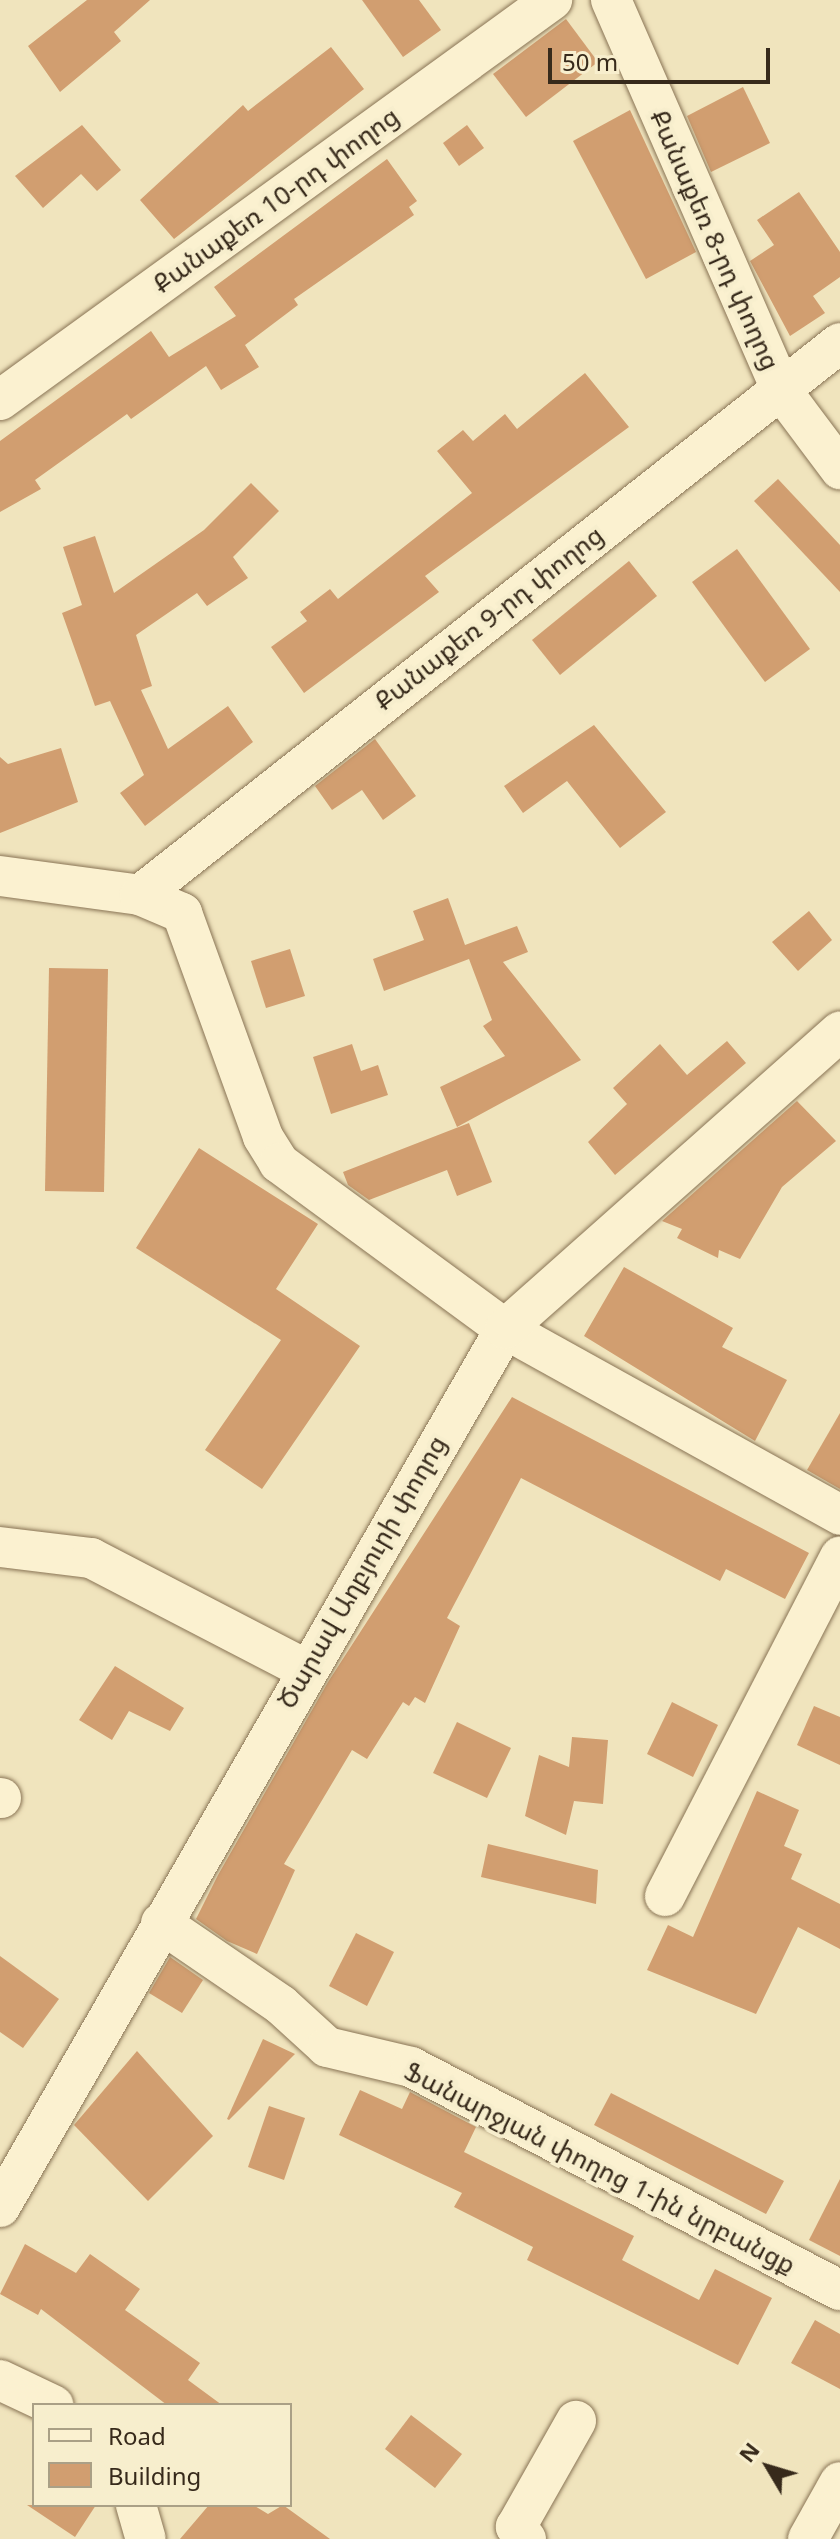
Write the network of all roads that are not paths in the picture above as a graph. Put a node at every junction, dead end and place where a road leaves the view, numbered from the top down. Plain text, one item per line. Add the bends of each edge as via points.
1 (552, 0) edge
2 (611, 0) edge
3 (840, 343) edge
4 (781, 390) junction
5 (0, 400) edge
6 (840, 469) edge
7 (0, 876) edge
8 (140, 895) junction
9 (840, 1032) edge
10 (505, 1329) junction
11 (840, 1515) edge
12 (0, 1547) edge
13 (840, 1557) edge
14 (305, 1669) junction
15 (665, 1896) dead end
16 (161, 1923) junction
17 (0, 2207) edge
18 (840, 2290) edge
19 (0, 2380) edge
20 (49, 2403) edge
21 (576, 2421) dead end
22 (840, 2482) edge
23 (137, 2507) edge
24 (146, 2539) edge
25 (526, 2539) edge
26 (808, 2539) edge

1 - 5 street, Քանաքեռ 10-րդ փողոց
2 - 4 street, Քանաքեռ 8-րդ փողոց
3 - 4 street, Քանաքեռ 9-րդ փողոց
4 - 6 street, Քանաքեռ 8-րդ փողոց
4 - 8 street, Քանաքեռ 9-րդ փողոց
7 - 8 street
8 - 10 street via 173,906 190,924 274,1156
9 - 10 street, Ծարավ Աղբյուրի փողոց
10 - 11 street
10 - 14 street, Ծարավ Աղբյուրի փողոց
12 - 14 street via 91,1558
13 - 15 street
14 - 16 street, Ծարավ Աղբյուրի փողոց
16 - 17 street, Ծարավ Աղբյուրի փողոց
16 - 18 street, Ֆանարջյան փողոց 1-ին նրբանցք via 281,2005 327,2047 411,2067
19 - 20 street
21 - 25 street via 516,2527
22 - 26 street
23 - 24 street

